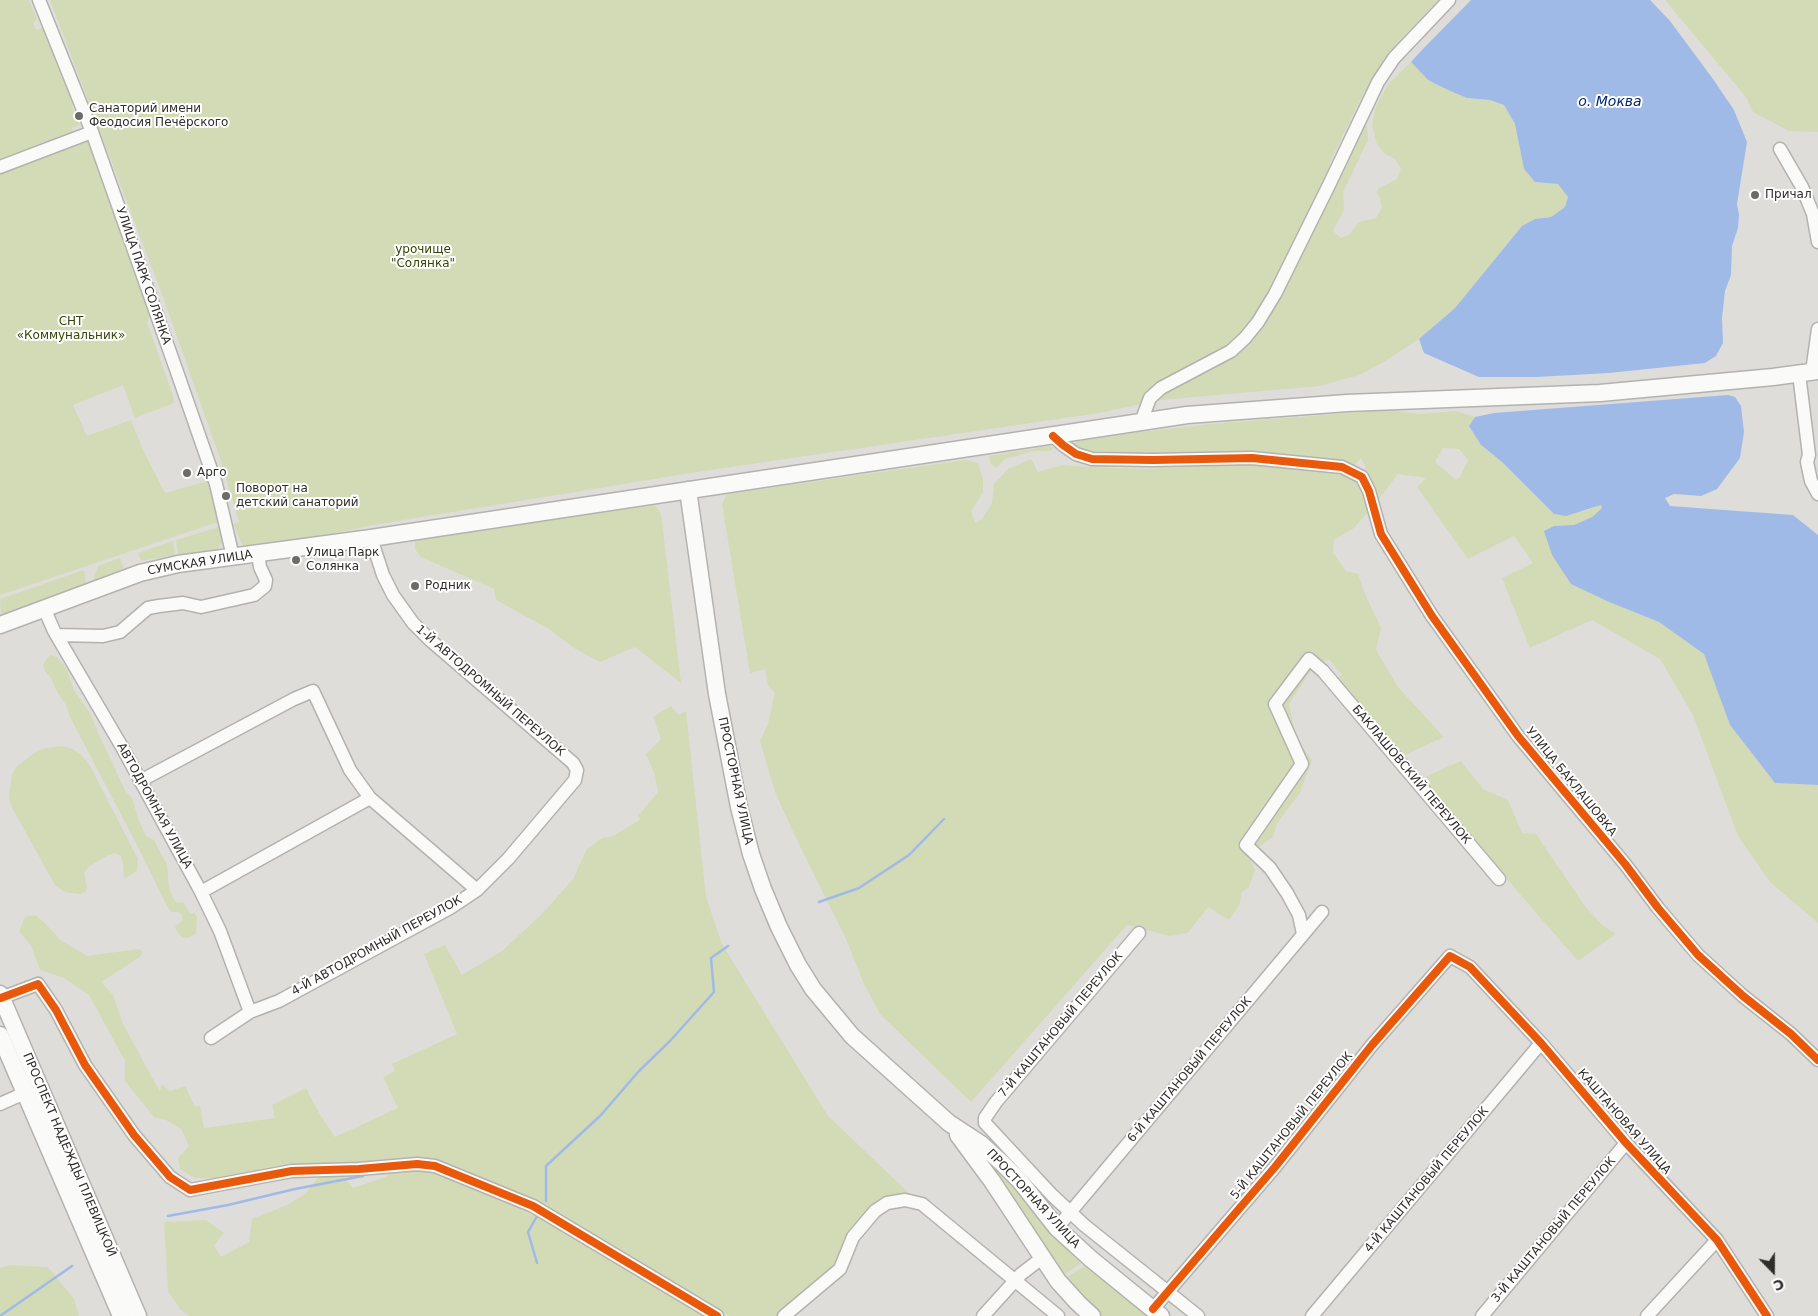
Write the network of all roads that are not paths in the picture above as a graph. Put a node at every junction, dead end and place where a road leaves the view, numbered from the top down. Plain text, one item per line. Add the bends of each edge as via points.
1 (39, 0) edge
2 (1449, 0) edge
3 (92, 132) junction
4 (1780, 149) dead end
5 (0, 167) edge
6 (1818, 242) edge
7 (1818, 329) edge
8 (1810, 372) edge
9 (1141, 422) junction
10 (1053, 436) junction
11 (1813, 459) edge
12 (688, 490) junction
13 (1818, 494) edge
14 (375, 537) junction
15 (258, 554) junction
16 (233, 557) junction
17 (44, 608) junction
18 (0, 625) edge
19 (57, 635) junction
20 (573, 763) joint
21 (140, 781) junction
22 (370, 798) junction
23 (1498, 879) dead end
24 (477, 890) junction
25 (201, 892) junction
26 (1322, 912) dead end
27 (1139, 933) dead end
28 (1303, 934) junction
29 (1450, 956) joint
30 (1, 996) edge
31 (250, 1012) junction
32 (0, 1035) edge
33 (211, 1038) dead end
34 (1541, 1044) junction
35 (1818, 1060) edge
36 (25, 1093) junction
37 (0, 1104) edge
38 (1626, 1143) junction
39 (988, 1162) junction
40 (1070, 1212) junction
41 (1057, 1228) junction
42 (1717, 1240) junction
43 (1042, 1258) junction
44 (1014, 1281) junction
45 (1169, 1291) junction
46 (1157, 1313) edge
47 (122, 1316) edge
48 (138, 1316) edge
49 (717, 1316) edge
50 (784, 1316) edge
51 (983, 1316) edge
52 (1058, 1316) edge
53 (1092, 1316) edge
54 (1198, 1316) edge
55 (1312, 1316) edge
56 (1482, 1316) edge
57 (1647, 1316) edge
58 (1768, 1316) edge

1 - 3 street, УЛИЦА ПАРК СОЛЯНКА
2 - 9 street via 1394,58 1378,82 1292,261 1258,322 1231,351 1161,388 1150,398
3 - 5 street
3 - 16 street, УЛИЦА ПАРК СОЛЯНКА via 216,484
4 - 6 street via 1802,187 1813,214
7 - 8 street
8 - 9 main road, СУМСКАЯ УЛИЦА via 1600,393 1317,405 1187,415
8 - 11 street via 1809,455
9 - 10 main road, СУМСКАЯ УЛИЦА
10 - 12 main road, СУМСКАЯ УЛИЦА
10 - 35 street, УЛИЦА БАКЛАШОВКА via 1076,454 1092,459 1252,458 1342,468 1362,476 1381,534 1432,616 1518,736 1698,955
11 - 13 street via 1811,481
12 - 14 main road, СУМСКАЯ УЛИЦА
12 - 39 main road, ПРОСТОРНАЯ УЛИЦА via 730,768 751,854 779,927 814,989 852,1036 949,1123 981,1144
14 - 15 main road, СУМСКАЯ УЛИЦА
14 - 20 street, 1-Й АВТОДРОМНЫЙ ПЕРЕУЛОК via 383,574 393,596 413,624
15 - 16 main road, СУМСКАЯ УЛИЦА
15 - 19 street via 266,580 265,586 254,595 201,606 183,603 148,608 120,632 103,636
16 - 17 main road, СУМСКАЯ УЛИЦА via 140,573
17 - 18 main road, СУМСКАЯ УЛИЦА
17 - 19 street, АВТОДРОМНАЯ УЛИЦА
19 - 21 street, АВТОДРОМНАЯ УЛИЦА
20 - 24 street, 4-Й АВТОДРОМНЫЙ ПЕРЕУЛОК via 577,770 575,780 508,859
21 - 22 street via 314,691 350,770
21 - 25 street, АВТОДРОМНАЯ УЛИЦА
22 - 24 street
22 - 25 street
23 - 28 street, БАКЛАШОВСКИЙ ПЕРЕУЛОК via 1309,658 1275,704 1302,764 1246,845 1270,868 1287,893 1299,915
24 - 31 street, 4-Й АВТОДРОМНЫЙ ПЕРЕУЛОК via 279,1002
25 - 31 street, АВТОДРОМНАЯ УЛИЦА via 220,931
26 - 28 street, 6-Й КАШТАНОВЫЙ ПЕРЕУЛОК
27 - 40 street, 7-Й КАШТАНОВЫЙ ПЕРЕУЛОК via 985,1118 985,1123
28 - 40 street, 6-Й КАШТАНОВЫЙ ПЕРЕУЛОК
29 - 34 street, КАШТАНОВАЯ УЛИЦА via 1470,967
29 - 45 street, 5-Й КАШТАНОВЫЙ ПЕРЕУЛОК via 1372,1045 1275,1167
30 - 48 main road, ПРОСПЕКТ НАДЕЖДЫ ПЛЕВИЦКОЙ
30 - 49 street via 38,984 56,1010 85,1065 134,1135 170,1177 190,1190 292,1171 417,1164 435,1166 533,1206
31 - 33 street, 4-Й АВТОДРОМНЫЙ ПЕРЕУЛОК
32 - 36 main road, ПРОСПЕКТ НАДЕЖДЫ ПЛЕВИЦКОЙ
34 - 38 street, КАШТАНОВАЯ УЛИЦА
34 - 55 street, 4-Й КАШТАНОВЫЙ ПЕРЕУЛОК
36 - 37 street
36 - 47 main road, ПРОСПЕКТ НАДЕЖДЫ ПЛЕВИЦКОЙ
38 - 42 street, КАШТАНОВАЯ УЛИЦА
38 - 56 street, 3-Й КАШТАНОВЫЙ ПЕРЕУЛОК
39 - 41 main road, ПРОСТОРНАЯ УЛИЦА via 1020,1181
39 - 43 main road, ПРОСТОРНАЯ УЛИЦА
40 - 41 street, 6-Й КАШТАНОВЫЙ ПЕРЕУЛОК
40 - 45 street
41 - 46 main road, ПРОСТОРНАЯ УЛИЦА
42 - 57 street
42 - 58 street, КАШТАНОВАЯ УЛИЦА
43 - 44 street
43 - 53 main road, ПРОСТОРНАЯ УЛИЦА via 1064,1289
44 - 50 street via 922,1204 905,1200 887,1203 875,1211 853,1237 840,1269
44 - 51 street
44 - 52 street
45 - 46 street, 5-Й КАШТАНОВЫЙ ПЕРЕУЛОК
45 - 54 street

